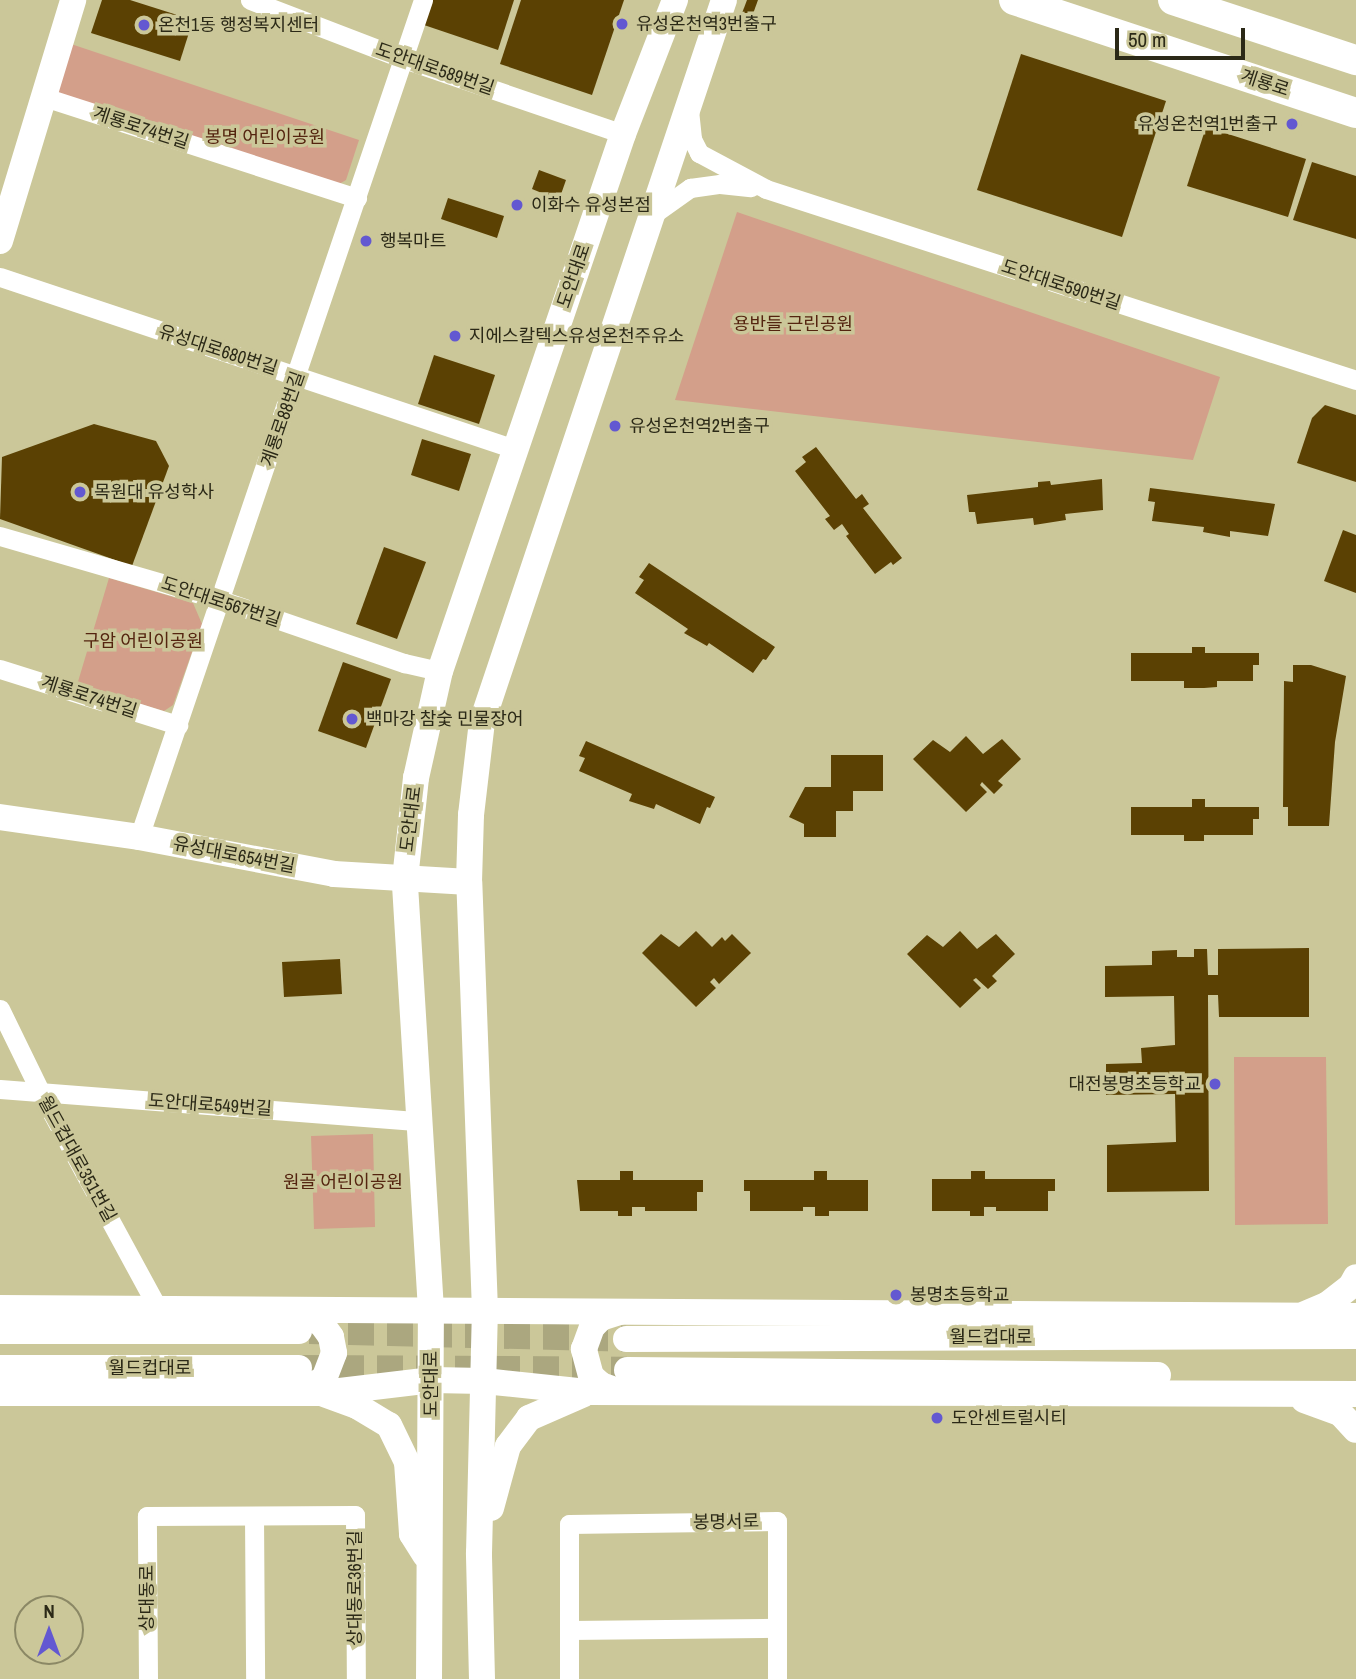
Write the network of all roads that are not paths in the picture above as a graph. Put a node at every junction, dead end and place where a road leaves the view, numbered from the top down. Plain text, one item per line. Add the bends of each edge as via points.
1 (73, 0) edge
2 (250, 0) edge
3 (423, 0) edge
4 (676, 0) edge
5 (724, 0) edge
6 (1014, 0) edge
7 (1173, 0) edge
8 (404, 59) junction
9 (1356, 60) edge
10 (44, 97) junction
11 (689, 105) junction
12 (1356, 113) edge
13 (623, 134) junction
14 (766, 189) junction
15 (357, 198) junction
16 (652, 215) junction
17 (0, 241) edge
18 (0, 277) edge
19 (297, 376) junction
20 (1356, 380) edge
21 (515, 449) junction
22 (0, 536) edge
23 (220, 600) junction
24 (0, 669) edge
25 (440, 671) junction
26 (178, 725) junction
27 (0, 817) edge
28 (139, 837) junction
29 (405, 879) junction
30 (469, 882) junction
31 (0, 1009) edge
32 (0, 1089) edge
33 (41, 1093) junction
34 (419, 1121) junction
35 (1356, 1277) edge
36 (157, 1307) junction
37 (0, 1308) edge
38 (431, 1310) junction
39 (485, 1311) junction
40 (624, 1311) junction
41 (1356, 1316) edge
42 (1297, 1317) junction
43 (296, 1321) junction
44 (0, 1331) edge
45 (1356, 1336) edge
46 (626, 1339) tunnel mouth
47 (0, 1368) edge
48 (1356, 1376) edge
49 (432, 1380) junction
50 (297, 1381) junction
51 (484, 1381) junction
52 (628, 1381) junction
53 (589, 1392) junction
54 (0, 1393) edge
55 (323, 1393) junction
56 (1283, 1393) junction
57 (1356, 1394) edge
58 (1356, 1430) edge
59 (147, 1516) joint
60 (254, 1516) junction
61 (479, 1553) junction
62 (429, 1562) junction
63 (777, 1628) junction
64 (569, 1630) junction
65 (148, 1679) edge
66 (255, 1679) edge
67 (356, 1679) edge
68 (429, 1679) edge
69 (482, 1679) edge
70 (569, 1679) edge
71 (777, 1679) edge

1 - 10 street
2 - 8 street, 도안대로589번길
3 - 8 street, 계룡로88번길
4 - 13 street, 도안대로
5 - 11 street
6 - 12 main road, 계룡로
7 - 9 main road
8 - 13 street, 도안대로589번길
8 - 15 street, 계룡로88번길
10 - 15 street, 계룡로74번길
10 - 17 street
11 - 14 street via 692,139 699,153
11 - 16 street
13 - 21 street, 도안대로
14 - 16 street via 720,184 690,187
14 - 20 street, 도안대로590번길
15 - 19 street, 계룡로88번길
16 - 30 street via 482,722
18 - 19 street, 유성대로680번길
19 - 21 street, 유성대로680번길
19 - 23 street, 계룡로88번길
21 - 25 street, 도안대로
22 - 23 street, 도안대로567번길
23 - 25 street, 도안대로567번길
23 - 26 street, 계룡로88번길
24 - 26 street, 계룡로74번길
25 - 29 street, 도안대로 via 416,778
26 - 28 street, 계룡로88번길
27 - 28 street, 유성대로654번길
28 - 29 street, 유성대로654번길 via 334,874
29 - 30 street, 유성대로654번길
29 - 34 street, 도안대로
30 - 39 street
31 - 33 street, 월드컵대로351번길
32 - 33 street, 도안대로549번길
33 - 34 street, 도안대로549번길
33 - 36 street, 월드컵대로351번길
34 - 38 street, 도안대로
35 - 42 street via 1328,1304
36 - 37 street
36 - 43 street
38 - 39 street
38 - 43 street
38 - 49 street, 도안대로
39 - 40 street
39 - 51 street
40 - 42 street
40 - 52 street via 592,1326 584,1349 585,1363 601,1385
41 - 42 street
43 - 44 street, 월드컵대로
43 - 50 street via 321,1323 331,1337 334,1353 330,1369 314,1387
45 - 46 street, 월드컵대로
47 - 50 street, 월드컵대로
48 - 52 street
49 - 51 street
49 - 55 street
49 - 62 street, 도안대로
50 - 54 street
50 - 55 street
51 - 53 street
51 - 61 street
52 - 53 street
52 - 56 street
53 - 61 street via 529,1418 508,1446
55 - 62 street via 388,1425 407,1462 412,1534
56 - 57 street
56 - 58 street via 1340,1413
59 - 60 street, 상대동로36번길
59 - 65 street, 상대동로
60 - 66 street
60 - 67 street, 상대동로36번길 via 355,1515
61 - 69 street
62 - 68 street, 도안대로
63 - 64 street
63 - 64 street, 봉명서로 via 777,1521 569,1524
63 - 71 street, 봉명서로
64 - 70 street

